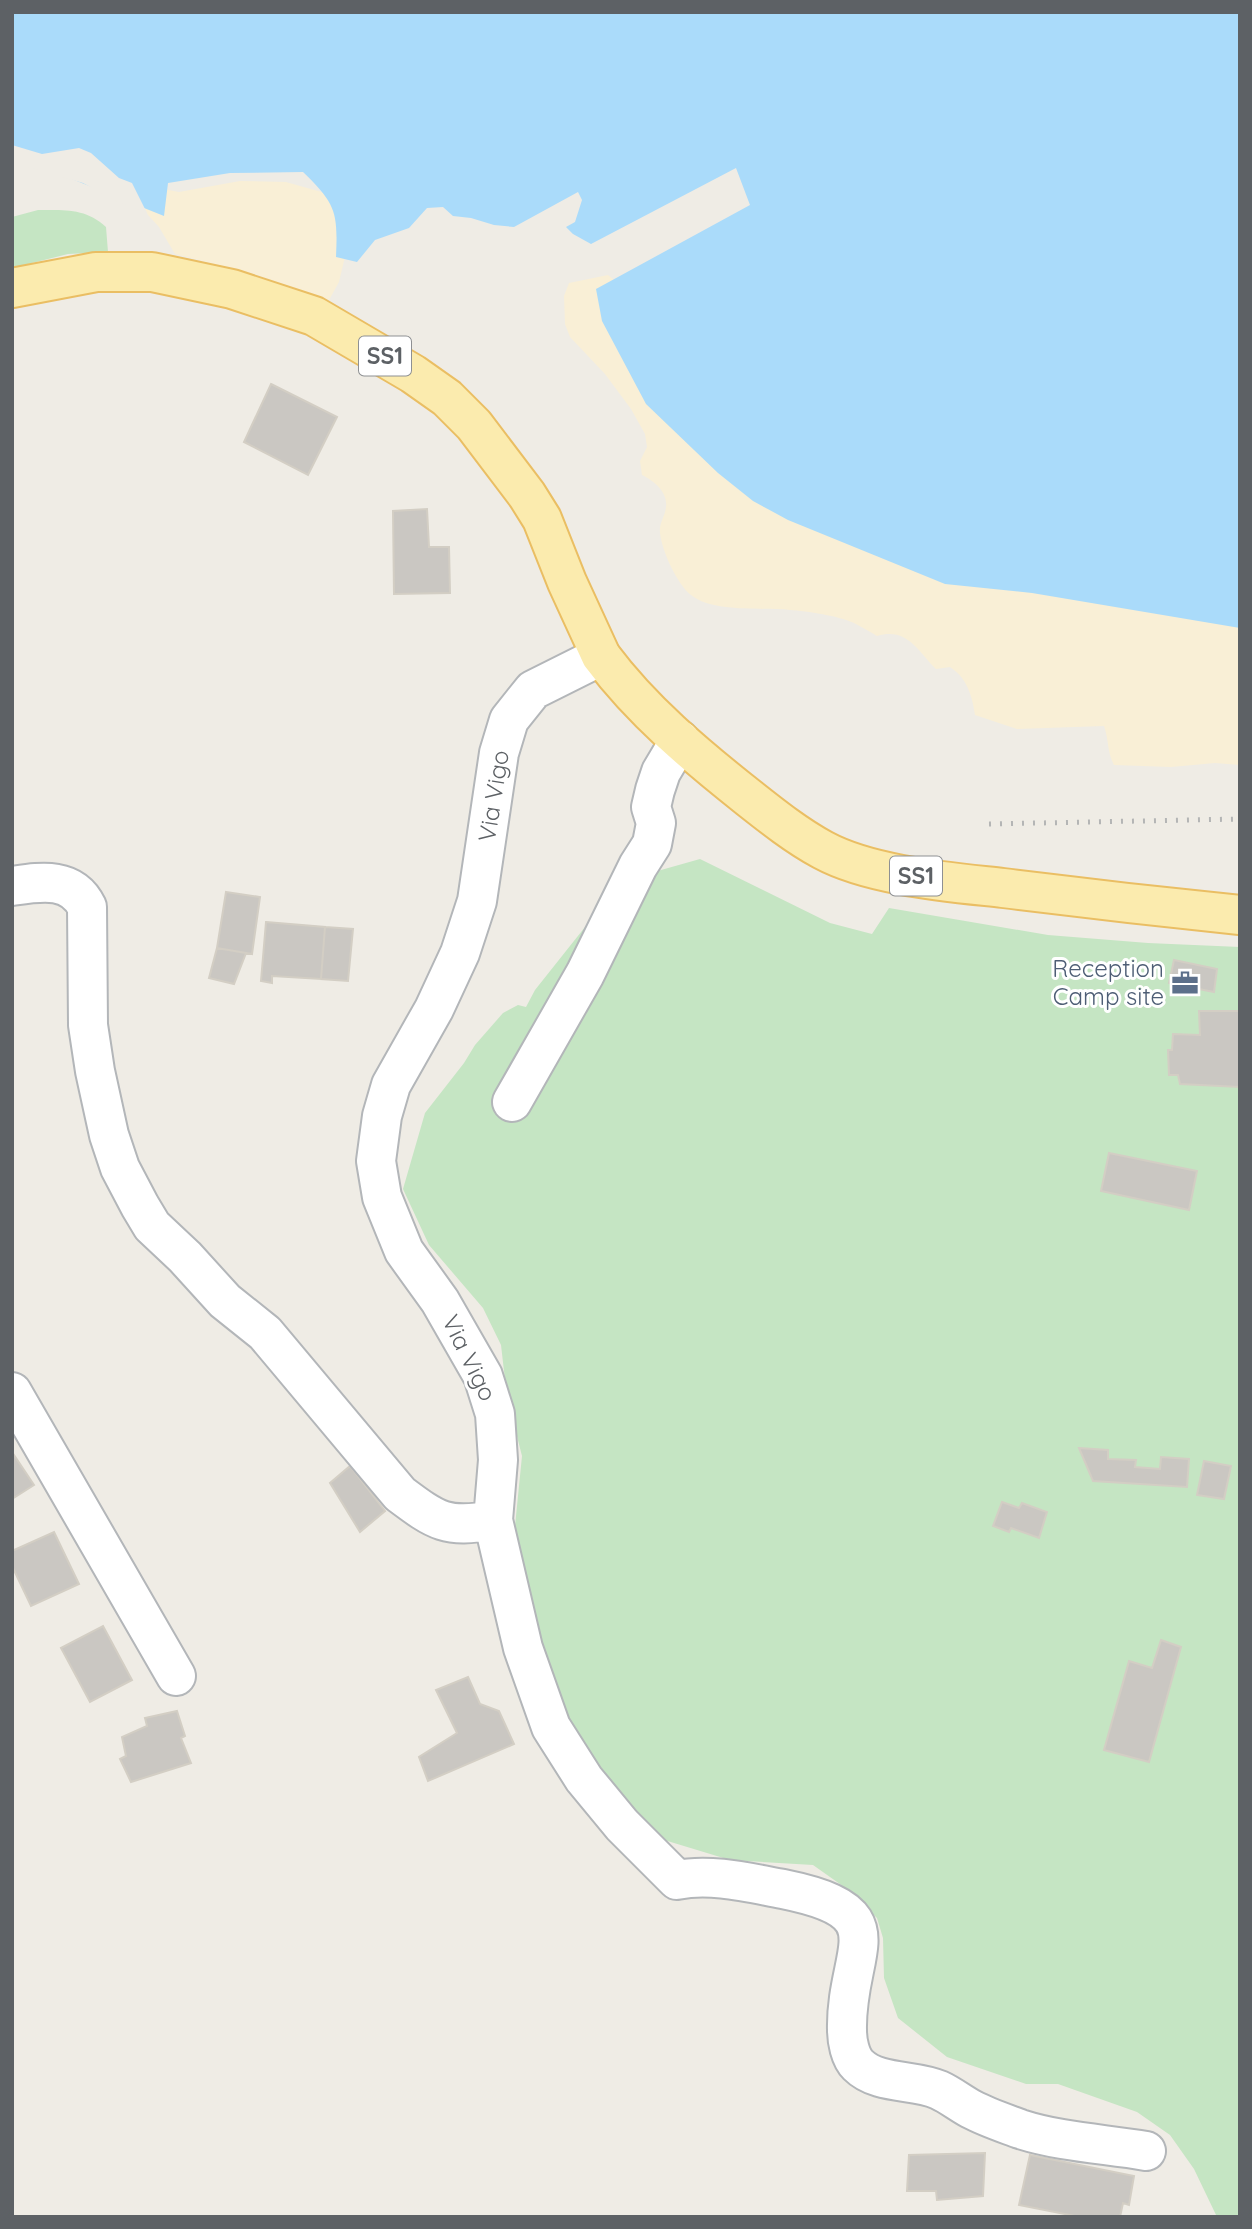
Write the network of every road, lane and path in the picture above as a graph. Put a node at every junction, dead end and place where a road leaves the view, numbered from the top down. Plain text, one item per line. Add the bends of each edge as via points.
1 (12, 288) edge
2 (605, 661) junction
3 (680, 740) junction
4 (12, 886) edge
5 (1240, 915) edge
6 (512, 1101) dead end
7 (12, 1392) edge
8 (495, 1528) junction
9 (176, 1676) dead end
10 (1146, 2151) dead end

1 - 2 main road, SS1 via 96,272 152,272 232,289 314,316 413,374 474,425 527,495
2 - 3 main road, SS1
2 - 8 street, Via Vigo via 533,690 509,720 499,753 477,901 460,953 391,1085 376,1161 382,1198 404,1251 440,1301 483,1377 491,1401 498,1460
3 - 5 main road, SS1 via 778,821 824,851 860,864 967,884
3 - 6 street via 655,790 652,845
4 - 8 street via 44,881 61,884 80,896 87,907 88,1025 95,1071 120,1167 152,1226 226,1301 265,1333 400,1494 444,1522
7 - 9 street
8 - 10 street, Via Vigo via 523,1648 551,1727 584,1779 622,1825 677,1880 704,1878 798,1892 833,1902 855,1921 859,1951 846,2013 847,2043 857,2064 885,2077 938,2090 1022,2129

